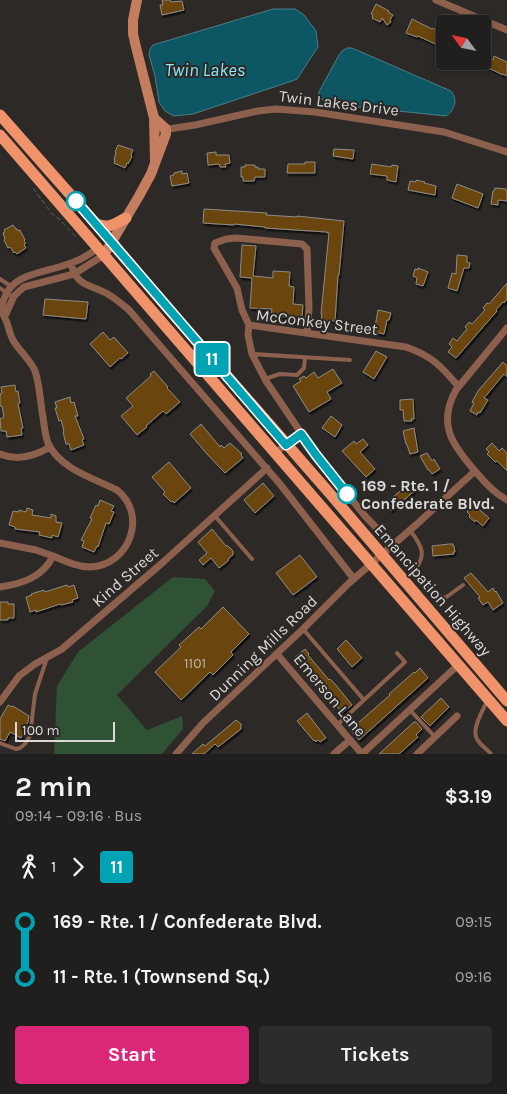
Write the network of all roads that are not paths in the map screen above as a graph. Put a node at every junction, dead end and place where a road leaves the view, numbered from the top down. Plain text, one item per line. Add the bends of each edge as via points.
1 (137, 0) edge
2 (436, 0) edge
3 (507, 30) edge
4 (0, 115) edge
5 (154, 118) junction
6 (166, 129) junction
7 (154, 131) junction
8 (0, 135) edge
9 (507, 152) edge
10 (155, 161) junction
11 (126, 218) junction
12 (96, 224) junction
13 (112, 242) junction
14 (101, 252) junction
15 (70, 264) junction
16 (74, 274) junction
17 (0, 279) edge
18 (11, 287) junction
19 (3, 291) edge
20 (18, 292) junction
21 (13, 298) junction
22 (5, 316) junction
23 (249, 325) junction
24 (507, 328) edge
25 (307, 333) junction
26 (252, 354) junction
27 (305, 357) junction
28 (350, 360) dead end
29 (265, 379) junction
30 (458, 386) junction
31 (301, 434) junction
32 (286, 445) junction
33 (50, 447) junction
34 (276, 453) junction
35 (0, 454) edge
36 (267, 468) junction
37 (475, 471) junction
38 (507, 500) edge
39 (215, 516) junction
40 (410, 530) junction
41 (0, 543) edge
42 (393, 545) junction
43 (381, 555) junction
44 (53, 556) junction
45 (252, 559) dead end
46 (370, 564) junction
47 (414, 570) junction
48 (354, 579) junction
49 (463, 585) dead end
50 (0, 587) edge
51 (303, 630) junction
52 (397, 653) dead end
53 (277, 654) junction
54 (47, 658) junction
55 (458, 665) junction
56 (364, 700) junction
57 (488, 700) junction
58 (507, 701) edge
59 (0, 702) edge
60 (409, 709) junction
61 (457, 716) dead end
62 (507, 721) edge
63 (337, 724) junction
64 (435, 737) junction
65 (350, 740) junction
66 (0, 743) edge
67 (176, 754) edge
68 (334, 754) edge
69 (362, 754) edge
70 (417, 754) edge
71 (491, 754) edge

1 - 5 street via 134,34
2 - 3 street
4 - 12 main road, Emancipation Highway
5 - 6 street
5 - 7 street
6 - 7 street, Twin Lakes Drive
6 - 9 street, Twin Lakes Drive via 258,111 296,110 444,132
6 - 10 street
7 - 10 street
8 - 14 main road, Emancipation Highway
10 - 11 street via 140,196
11 - 12 main road via 107,227
11 - 13 street
12 - 13 main road, Emancipation Highway
13 - 14 street
13 - 32 main road, Emancipation Highway
14 - 15 street
14 - 16 street
14 - 34 main road, Emancipation Highway
15 - 16 street
15 - 18 street via 24,277
16 - 20 street via 24,287
16 - 36 street via 129,310
17 - 18 lane
18 - 19 street
18 - 20 lane
19 - 21 lane
19 - 22 street via 1,312
20 - 21 street
21 - 22 street
22 - 33 street via 10,336 35,372
23 - 25 street, McConkey Street
23 - 25 street via 237,288 214,248 217,242 226,239 305,246
23 - 26 street, McConkey Street
24 - 30 street
25 - 30 street, McConkey Street via 415,350 441,366
26 - 27 lane
26 - 29 street, McConkey Street
27 - 28 lane
27 - 29 lane via 304,368 297,374 280,374
29 - 31 street, McConkey Street
30 - 37 street via 450,400 448,430 457,450
31 - 32 street
31 - 42 street, McConkey Street via 365,516
32 - 34 street
32 - 43 main road, Emancipation Highway
33 - 35 street via 24,457
33 - 44 street via 74,469 122,494 130,506 133,520 129,542 105,563 91,567 74,565
34 - 46 main road, Emancipation Highway
36 - 39 street, Kind Street
36 - 48 street
37 - 38 street via 488,487
37 - 40 street, Dunning Mills Road
39 - 45 lane
39 - 54 street, Kind Street via 62,649
40 - 42 street, Dunning Mills Road
40 - 47 lane via 418,541 422,557
41 - 44 street
42 - 43 street, Dunning Mills Road
42 - 47 lane
43 - 46 street, Dunning Mills Road
43 - 58 main road, Emancipation Highway
44 - 50 street via 39,574 20,583
46 - 48 street, Dunning Mills Road
46 - 55 main road, Emancipation Highway
47 - 49 lane via 434,592 445,598
48 - 51 street, Dunning Mills Road
51 - 53 street, Dunning Mills Road
51 - 56 lane
52 - 56 lane via 405,662
53 - 63 street, Emerson Lane
53 - 67 street, Dunning Mills Road via 203,723
54 - 59 street, Kind Street via 19,676
54 - 66 lane via 35,694 30,736 16,749
55 - 57 main road, Emancipation Highway
55 - 60 street
56 - 63 lane
57 - 62 main road, Emancipation Highway
57 - 71 lane via 475,735
60 - 64 lane
60 - 69 street
61 - 64 street
63 - 65 street, Emerson Lane
64 - 70 street
65 - 68 street
65 - 69 street, Emerson Lane

